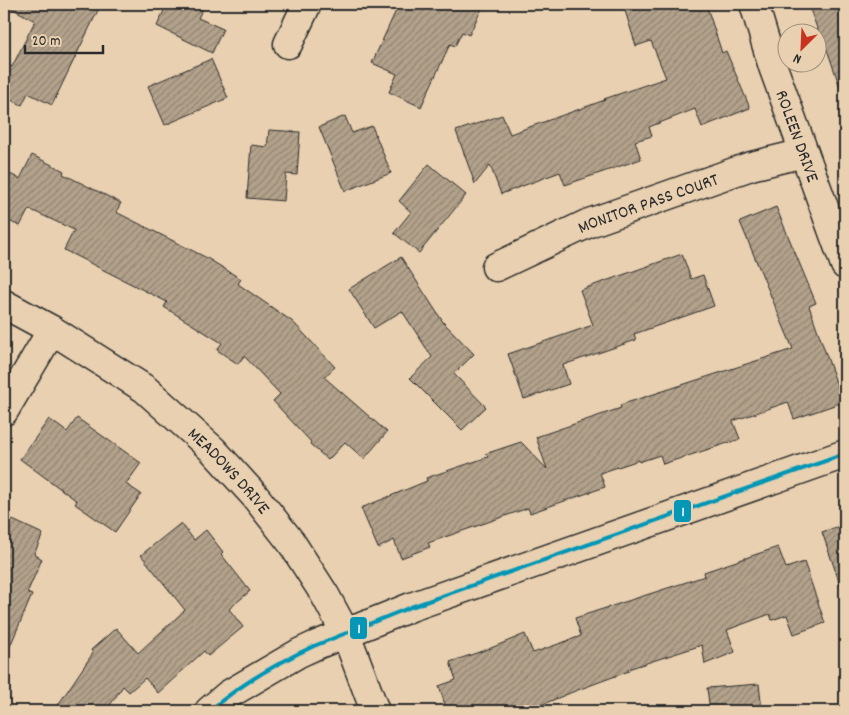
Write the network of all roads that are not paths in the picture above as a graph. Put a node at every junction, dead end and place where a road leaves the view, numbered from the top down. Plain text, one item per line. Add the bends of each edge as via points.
1 (307, 4) edge
2 (754, 4) edge
3 (288, 44) dead end
4 (804, 153) junction
5 (845, 265) edge
6 (496, 267) dead end
7 (4, 304) edge
8 (52, 330) junction
9 (4, 411) edge
10 (845, 454) edge
11 (346, 634) junction
12 (209, 711) edge
13 (375, 711) edge

1 - 3 street
2 - 4 street, ROLEEN DRIVE
4 - 5 street, ROLEEN DRIVE
4 - 6 street, MONITOR PASS COURT via 751,166 589,222
7 - 8 street, MEADOWS DRIVE
8 - 9 street
8 - 11 street, MEADOWS DRIVE via 145,389 213,450 291,542
10 - 11 street via 411,607
11 - 12 street via 299,653 229,694
11 - 13 street, MEADOWS DRIVE

